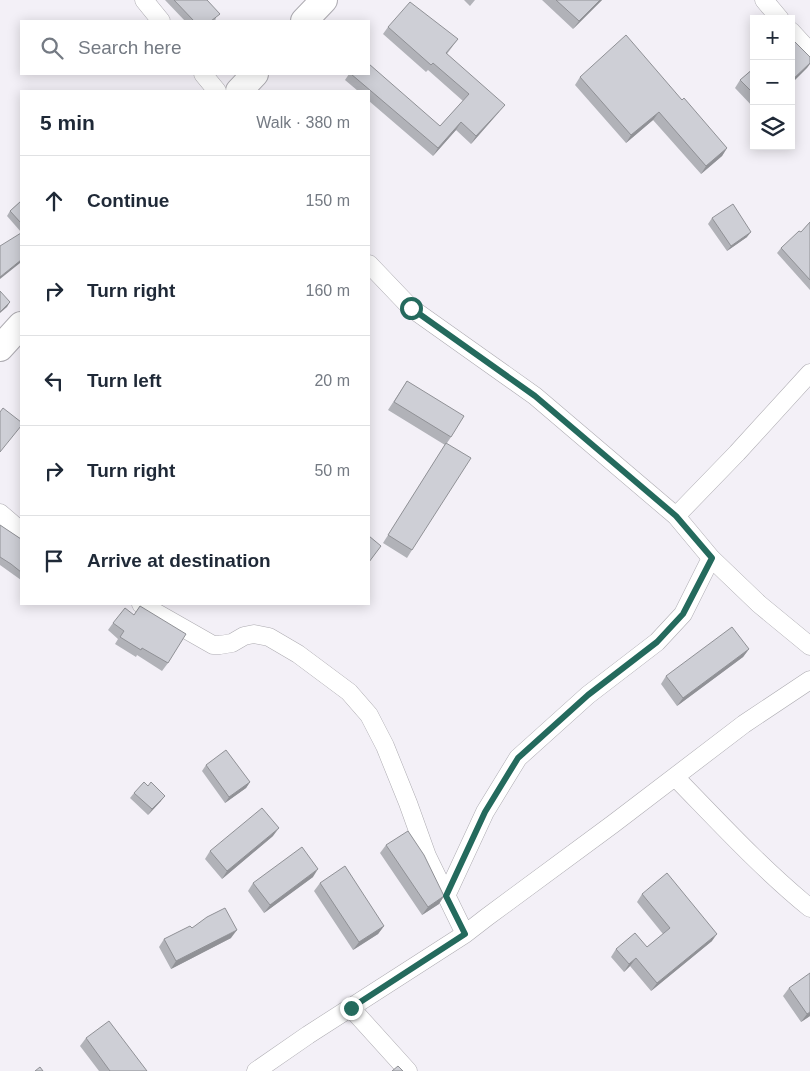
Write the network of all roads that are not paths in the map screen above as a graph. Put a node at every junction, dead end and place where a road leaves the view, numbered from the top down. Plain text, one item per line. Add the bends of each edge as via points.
1 (144, 0) edge
2 (324, 0) edge
3 (764, 0) edge
4 (777, 15) edge
5 (160, 20) edge
6 (305, 20) edge
7 (795, 35) edge
8 (810, 52) edge
9 (204, 75) edge
10 (254, 75) edge
11 (217, 90) edge
12 (240, 90) edge
13 (370, 265) edge
14 (20, 326) edge
15 (0, 348) edge
16 (810, 373) edge
17 (0, 513) edge
18 (676, 516) junction
19 (20, 530) edge
20 (712, 558) junction
21 (144, 605) edge
22 (810, 646) edge
23 (810, 680) edge
24 (675, 776) junction
25 (446, 896) junction
26 (810, 908) edge
27 (465, 934) junction
28 (351, 1008) junction
29 (256, 1071) edge
30 (408, 1071) edge

1 - 5 street
2 - 6 street
3 - 4 street
7 - 8 street
9 - 11 street
10 - 12 street
13 - 18 street via 411,308 535,396
14 - 15 street
16 - 18 street
17 - 19 street
18 - 20 street
20 - 22 street via 759,604
20 - 25 street via 683,614 657,642 588,695 518,758 485,812
21 - 25 street via 213,645 232,643 254,634 269,637 349,692 369,715 385,746 427,856
23 - 24 street
24 - 26 street
24 - 27 street
25 - 27 street
27 - 28 street
28 - 29 street
28 - 30 street

